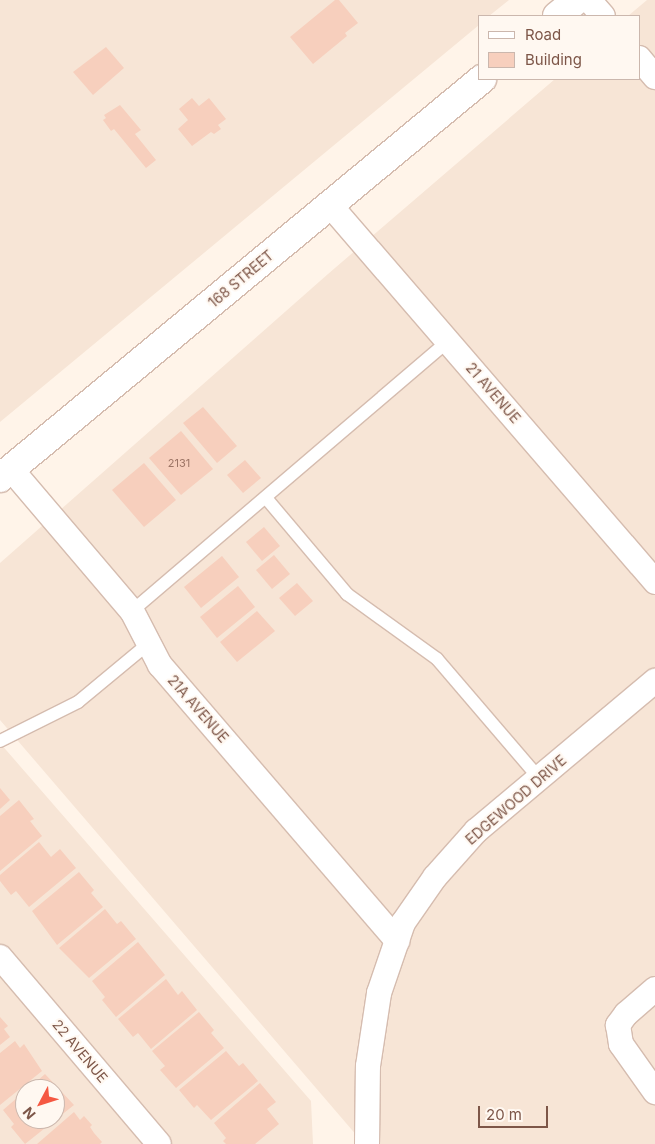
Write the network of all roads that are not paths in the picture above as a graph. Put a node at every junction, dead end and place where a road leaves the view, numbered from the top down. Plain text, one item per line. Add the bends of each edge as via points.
1 (577, 0) edge
2 (589, 0) edge
3 (558, 15) edge
4 (602, 15) edge
5 (640, 59) edge
6 (655, 77) edge
7 (481, 80) edge
8 (330, 205) junction
9 (448, 341) junction
10 (6, 473) edge
11 (266, 498) junction
12 (655, 582) edge
13 (132, 611) junction
14 (148, 644) junction
15 (655, 681) edge
16 (0, 741) edge
17 (539, 778) junction
18 (397, 941) junction
19 (0, 957) edge
20 (655, 989) edge
21 (655, 1092) edge
22 (159, 1144) edge
23 (368, 1144) edge

1 - 3 main road
2 - 4 street
5 - 6 street
7 - 8 main road, 168 STREET
8 - 9 street, 21 AVENUE
8 - 10 main road, 168 STREET
9 - 11 lane
9 - 12 street, 21 AVENUE
10 - 13 street, 21A AVENUE
11 - 13 lane
11 - 17 lane via 347,594 437,659
13 - 14 street, 21A AVENUE
14 - 16 lane via 78,702
14 - 18 street, 21A AVENUE via 160,665
15 - 17 street, EDGEWOOD DRIVE
17 - 18 street, EDGEWOOD DRIVE via 476,831 435,877 403,924
18 - 23 street, EDGEWOOD DRIVE via 379,994 368,1066
19 - 22 street, 22 AVENUE
20 - 21 street via 618,1025 621,1044

